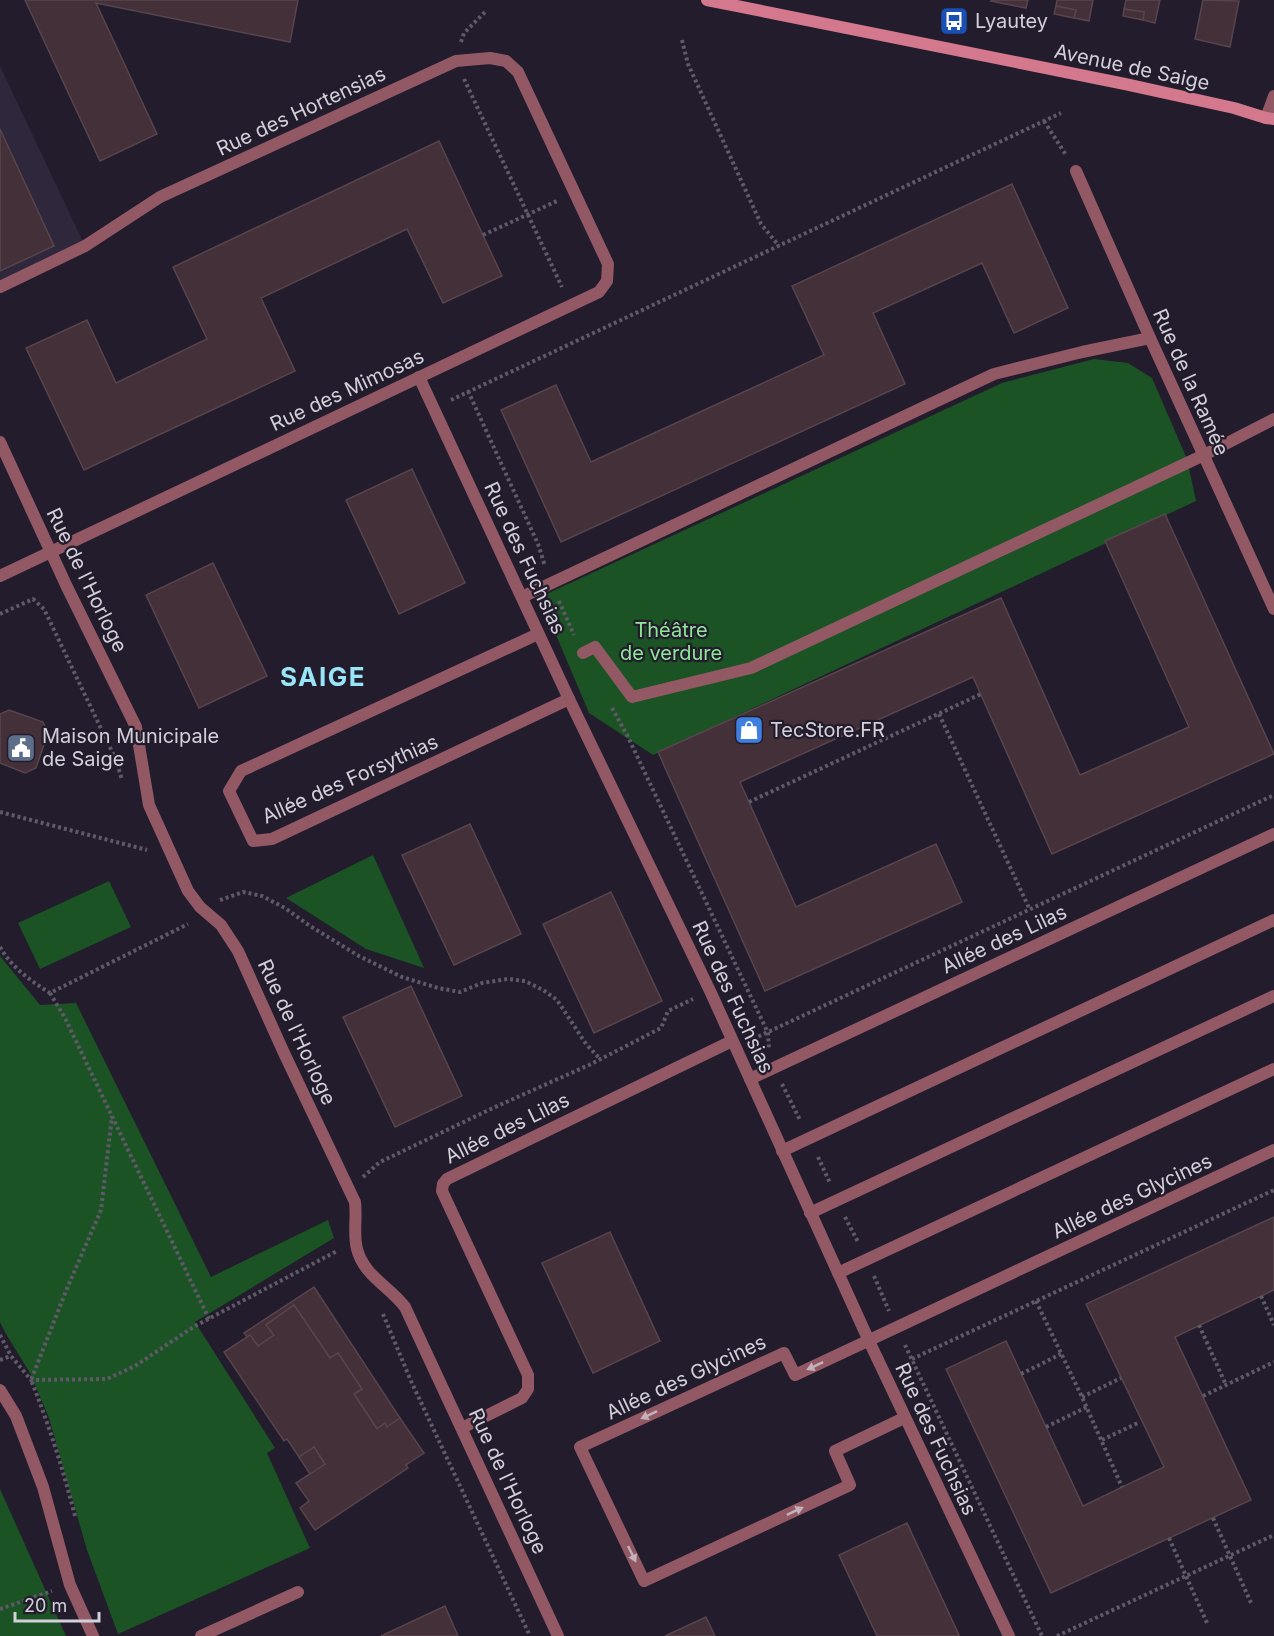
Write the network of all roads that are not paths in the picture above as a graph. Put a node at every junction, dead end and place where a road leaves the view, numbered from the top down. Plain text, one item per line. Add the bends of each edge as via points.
1 (707, 0) edge
2 (1274, 96) edge
3 (1271, 121) edge
4 (1076, 171) road end
5 (568, 181) joint
6 (0, 287) edge
7 (1150, 339) junction
8 (419, 377) junction
9 (1274, 419) edge
10 (0, 442) edge
11 (1204, 454) junction
12 (51, 552) junction
13 (0, 576) edge
14 (522, 597) junction
15 (1274, 609) edge
16 (538, 634) junction
17 (583, 653) dead end
18 (569, 699) junction
19 (1274, 834) edge
20 (1274, 920) edge
21 (1274, 996) edge
22 (734, 1044) junction
23 (1274, 1069) edge
24 (750, 1079) junction
25 (1274, 1150) edge
26 (782, 1151) junction
27 (810, 1214) junction
28 (838, 1273) junction
29 (868, 1341) junction
30 (0, 1390) edge
31 (904, 1418) junction
32 (462, 1428) junction
33 (298, 1592) dead end
34 (93, 1636) edge
35 (201, 1636) edge
36 (558, 1636) edge
37 (1009, 1636) edge

1 - 3 street, Avenue de Saige via 1234,108
2 - 3 street
4 - 7 street, Rue de la Ramée
5 - 6 street, Rue des Hortensias via 518,72 506,62 490,58 456,62 160,197 85,246
5 - 8 street, Rue des Mimosas via 608,264 607,281 599,292
7 - 11 street, Rue de la Ramée
7 - 14 street via 994,374
8 - 12 street, Rue des Mimosas
8 - 14 street, Rue des Fuchsias
9 - 11 street
10 - 12 street, Rue de l'Horloge
11 - 15 street, Rue de la Ramée
11 - 17 street via 751,668 632,697 595,646
12 - 13 street, Rue des Mimosas
12 - 32 street, Rue de l'Horloge via 136,727 148,806 188,891 238,951 355,1202 355,1235 364,1264 405,1307
14 - 16 street, Rue des Fuchsias
16 - 18 street, Rue des Fuchsias
16 - 18 street, Allée des Forsythias via 241,771 230,791 253,841 272,840
18 - 22 street, Rue des Fuchsias
19 - 24 street, Allée des Lilas
20 - 26 street
21 - 27 street
22 - 24 street, Rue des Fuchsias
22 - 32 street, Allée des Lilas via 443,1184 442,1191 528,1375 528,1389 522,1398
23 - 28 street
24 - 26 street, Rue des Fuchsias
25 - 29 street, Allée des Glycines
26 - 27 street, Rue des Fuchsias
27 - 28 street, Rue des Fuchsias
28 - 29 street, Rue des Fuchsias
29 - 31 street, Rue des Fuchsias
29 -> 31 street, Allée des Glycines via 795,1375 784,1353 580,1447 644,1581 850,1485 834,1451
30 - 34 street via 16,1416 43,1488 70,1585
31 - 37 street, Rue des Fuchsias
32 - 36 street, Rue de l'Horloge
33 - 35 street

